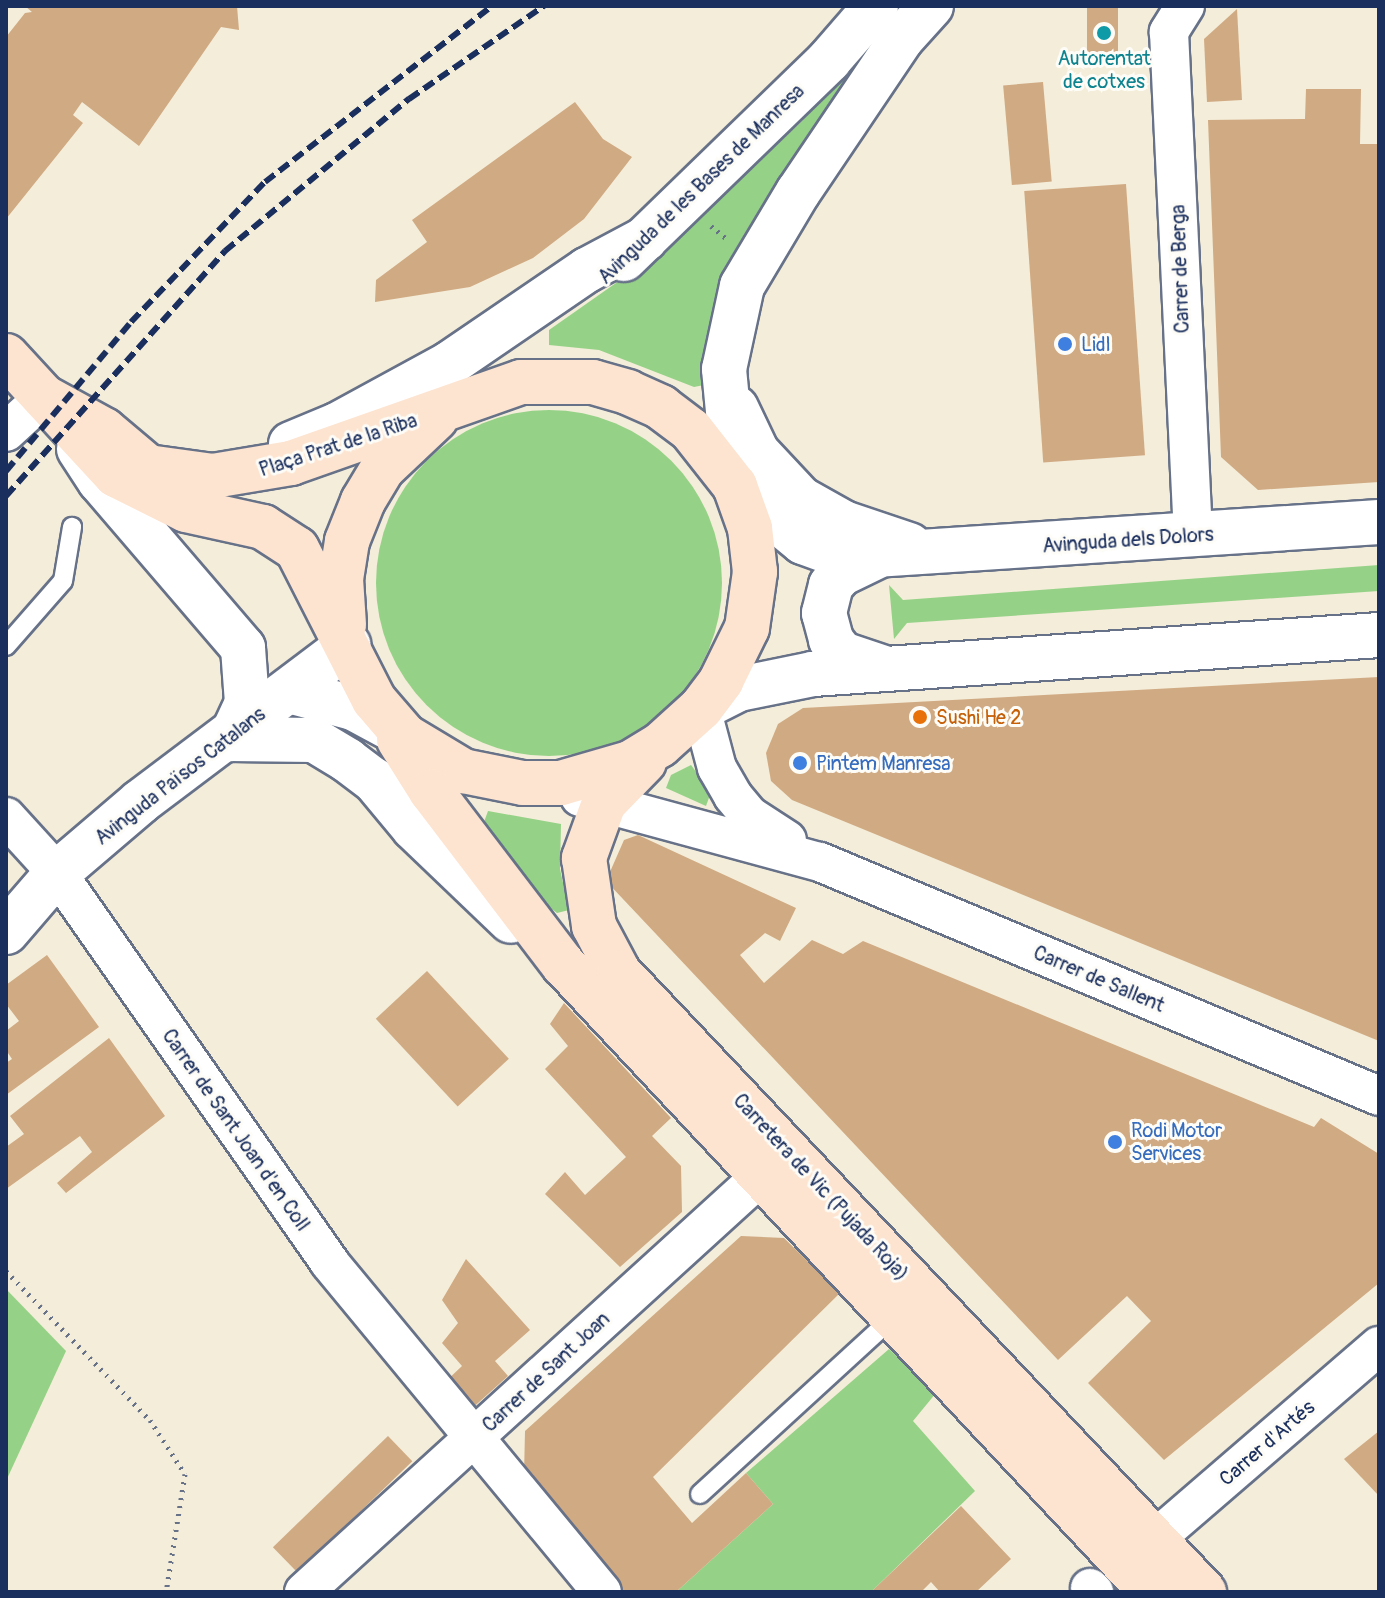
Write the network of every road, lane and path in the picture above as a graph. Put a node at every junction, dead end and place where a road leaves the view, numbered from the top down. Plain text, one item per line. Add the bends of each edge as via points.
1 (876, 6) edge
2 (931, 6) edge
3 (1185, 6) edge
4 (688, 201) junction
5 (645, 239) junction
6 (757, 259) junction
7 (729, 332) junction
8 (6, 356) edge
9 (44, 397) junction
10 (444, 412) junction
11 (104, 430) junction
12 (6, 432) edge
13 (735, 486) junction
14 (1379, 522) edge
15 (72, 527) dead end
16 (1193, 536) junction
17 (938, 552) junction
18 (876, 557) junction
19 (1379, 635) edge
20 (348, 645) junction
21 (6, 646) edge
22 (884, 668) junction
23 (289, 691) junction
24 (701, 708) junction
25 (391, 722) junction
26 (230, 739) junction
27 (660, 745) junction
28 (523, 783) junction
29 (604, 803) junction
30 (6, 817) edge
31 (820, 862) junction
32 (57, 873) junction
33 (6, 932) edge
34 (563, 964) junction
35 (1379, 1096) edge
36 (774, 1165) junction
37 (6, 1271) edge
38 (892, 1318) junction
39 (1379, 1346) edge
40 (474, 1438) junction
41 (700, 1494) dead end
42 (1154, 1540) junction
43 (166, 1592) edge
44 (304, 1592) edge
45 (602, 1592) edge
46 (1151, 1592) edge
47 (1204, 1592) edge

1 - 4 street, Avinguda de les Bases de Manresa
2 - 6 street via 893,51
3 - 16 street, Carrer de Berga via 1169,32
4 - 5 street, Avinguda de les Bases de Manresa
4 - 6 path via 708,224
5 - 10 street, Avinguda de les Bases de Manresa via 596,286 489,357
5 - 11 street via 587,270 449,364 311,437 236,458 187,459 144,450
6 - 7 street
7 - 13 street via 723,401
7 - 17 street via 738,416 757,452 786,486 844,523
8 - 9 main road
9 - 11 main road, Plaça Prat de la Riba
9 - 12 street
9 - 20 main road, Plaça Prat de la Riba via 116,475 147,494 282,535 320,585
9 - 26 street via 100,481 243,648 247,703
10 - 11 main road, Plaça Prat de la Riba via 361,435 291,463 240,474 190,476 157,470 131,456
10 - 13 main road, Plaça Prat de la Riba via 521,382 593,382 661,407 708,447
10 - 20 main road, Plaça Prat de la Riba via 408,441 363,501 347,541 341,579
13 - 18 street, Avinguda dels Dolors via 820,551
13 - 24 main road, Plaça Prat de la Riba via 750,528 753,599 737,654
14 - 16 street, Avinguda dels Dolors
15 - 21 lane via 63,581
16 - 17 street, Avinguda dels Dolors
17 - 18 street, Avinguda dels Dolors
18 - 22 street, Avinguda dels Dolors via 841,574 831,585 824,613 831,640 842,654
19 - 22 street, Avinguda dels Dolors
20 - 23 street, Avinguda Països Catalans
20 - 25 main road, Plaça Prat de la Riba
22 - 24 street, Avinguda dels Dolors via 781,679 739,689
23 - 25 street
23 - 26 street, Avinguda Països Catalans
24 - 27 main road, Plaça Prat de la Riba
24 - 31 street, Carrer de Sallent via 717,768 733,796 750,816
25 - 28 main road, Plaça Prat de la Riba via 463,771
25 - 34 main road, Carretera de Vic (Pujada Roja) via 431,791
26 - 32 street, Avinguda Països Catalans via 205,751
26 - 34 street via 314,740 347,760
27 - 28 main road, Plaça Prat de la Riba via 597,774
27 - 29 main road, Carretera de Vic (Pujada Roja)
28 - 29 street, Carrer de Sallent
29 - 31 street, Carrer de Sallent
29 - 36 main road, Carretera de Vic (Pujada Roja) via 584,858 588,901 604,949
30 - 32 street, Carrer de Sant Joan d'en Coll
31 - 35 street, Carrer de Sallent
32 - 33 street, Avinguda Països Catalans
32 - 40 street, Carrer de Sant Joan d'en Coll via 329,1262
34 - 36 main road, Carretera de Vic (Pujada Roja)
36 - 38 main road, Carretera de Vic (Pujada Roja)
36 - 40 street, Carrer de Sant Joan
36 - 42 main road, Carretera de Vic (Pujada Roja)
37 - 43 path via 150,1420 185,1474
38 - 41 lane
38 - 46 main road, Carretera de Vic (Pujada Roja)
39 - 42 street, Carrer d'Artés
40 - 44 street, Carrer de Sant Joan
40 - 45 street, Carrer de Sant Joan d'en Coll
42 - 47 main road, Carretera de Vic (Pujada Roja)

